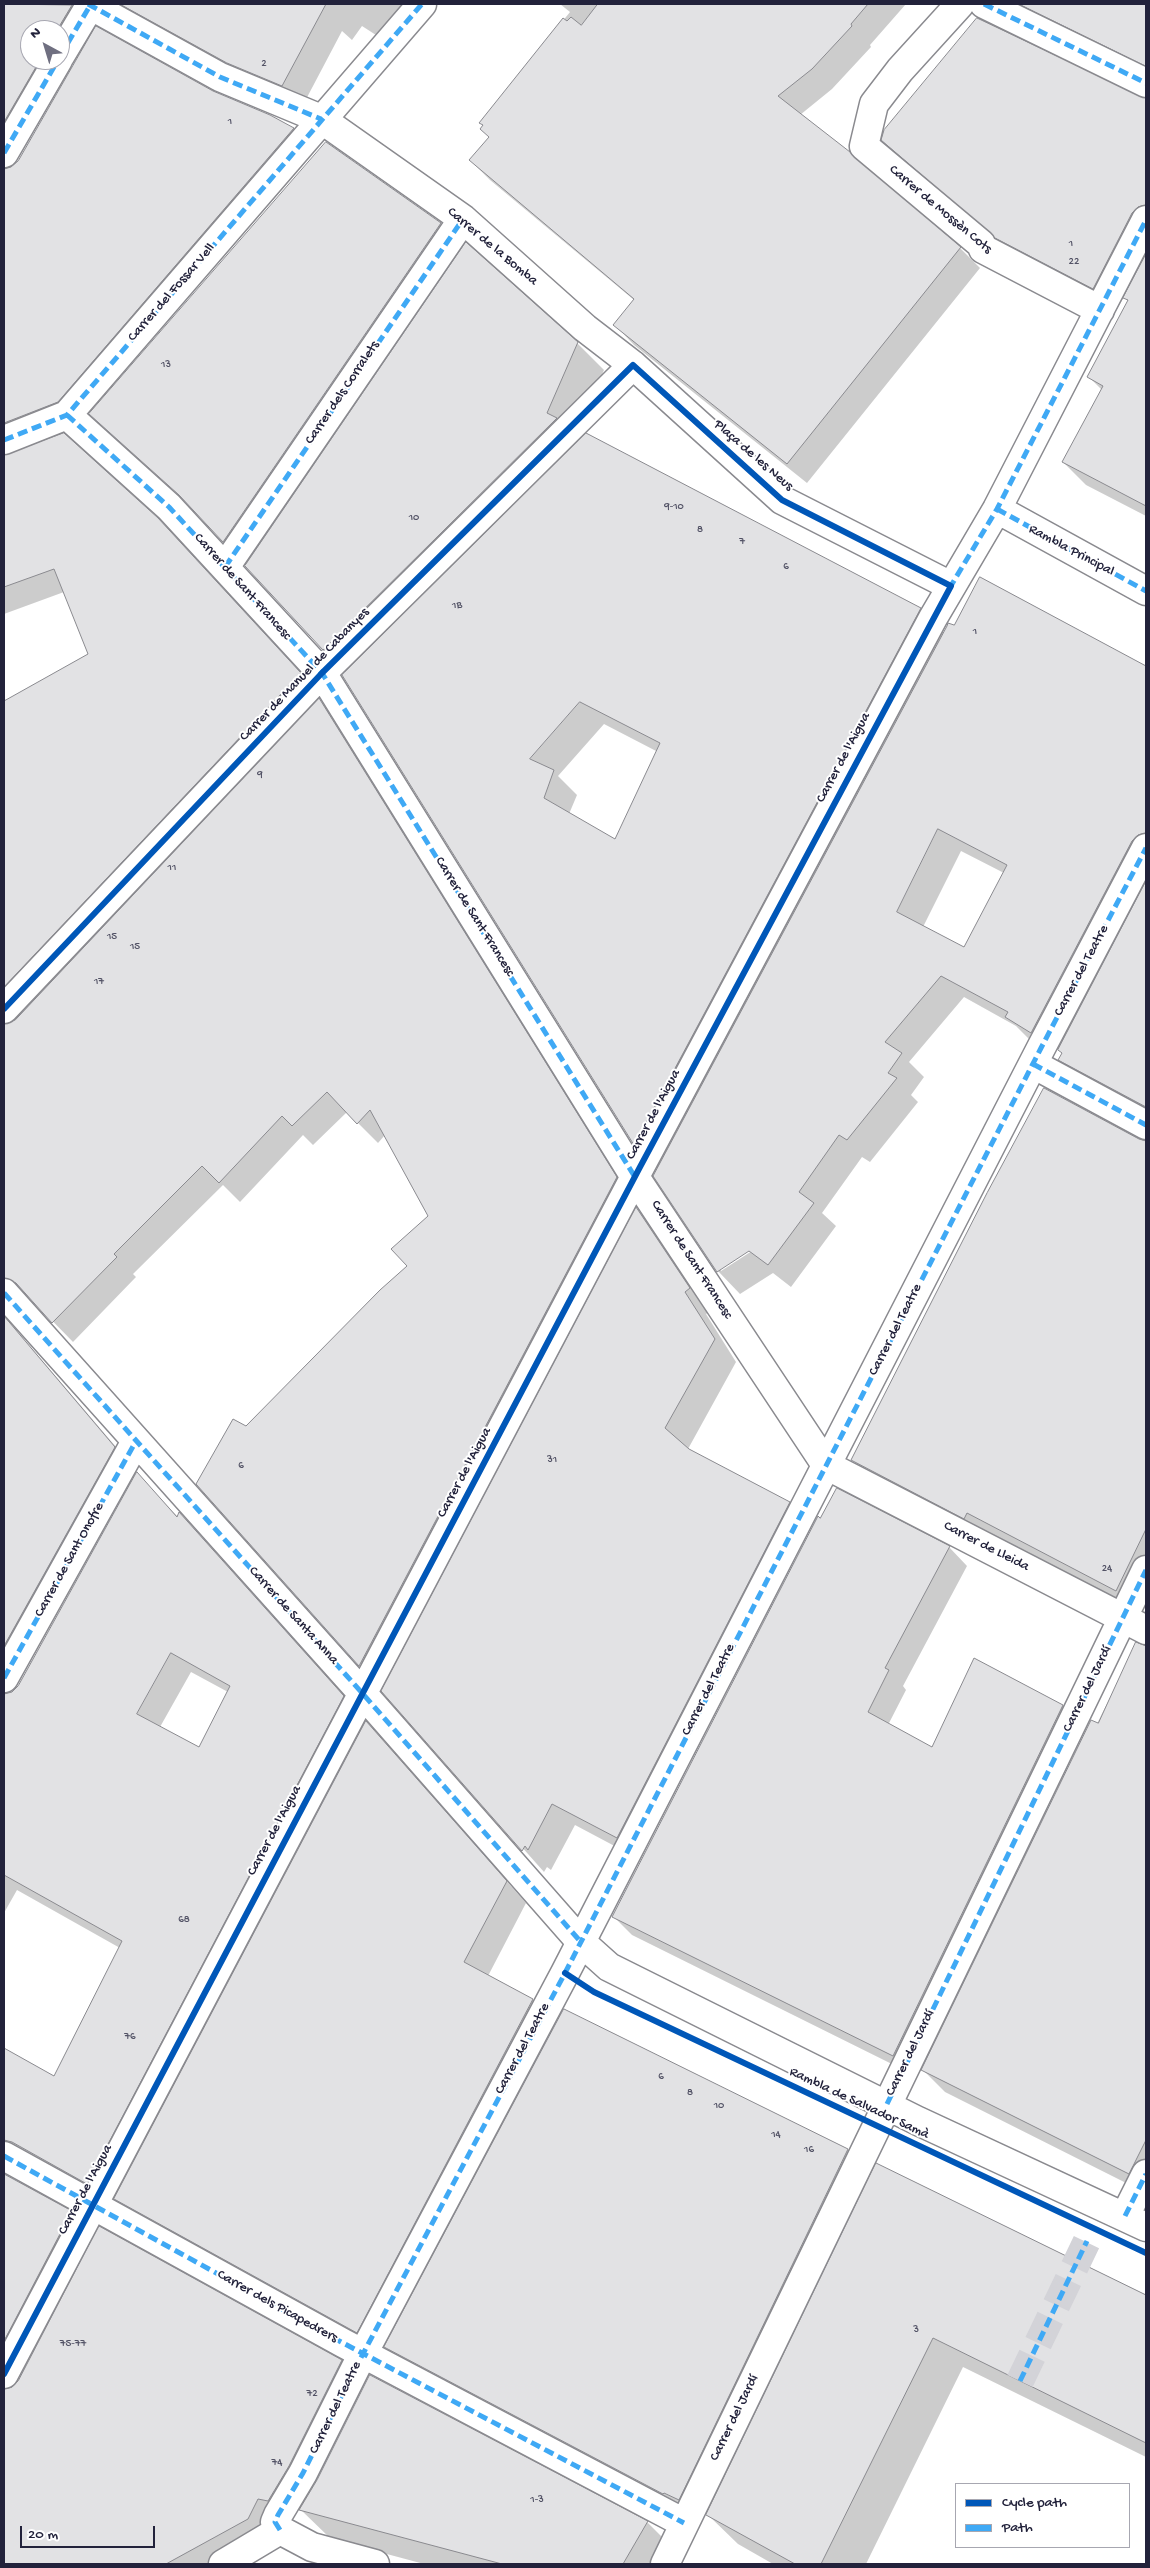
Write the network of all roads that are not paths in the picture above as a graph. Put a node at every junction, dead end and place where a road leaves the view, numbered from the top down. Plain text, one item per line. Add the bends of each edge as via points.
1 (89, 4) edge
2 (422, 4) edge
3 (960, 4) edge
4 (984, 4) edge
5 (70, 38) edge
6 (52, 70) edge
7 (1146, 84) edge
8 (321, 119) junction
9 (4, 153) edge
10 (463, 220) junction
11 (1146, 220) edge
12 (1100, 310) junction
13 (633, 365) junction
14 (67, 415) junction
15 (4, 440) edge
16 (997, 509) junction
17 (224, 567) junction
18 (951, 586) junction
19 (1146, 591) edge
20 (322, 673) junction
21 (1146, 848) edge
22 (4, 1009) edge
23 (1033, 1064) junction
24 (1146, 1125) edge
25 (636, 1177) junction
26 (4, 1293) edge
27 (136, 1442) junction
28 (826, 1465) junction
29 (1146, 1570) edge
30 (1135, 1624) edge
31 (4, 1678) edge
32 (363, 1694) junction
33 (580, 1941) junction
34 (887, 2104) junction
35 (4, 2156) edge
36 (1146, 2174) edge
37 (92, 2205) junction
38 (1136, 2222) edge
39 (363, 2354) junction
40 (4, 2374) edge
41 (684, 2523) junction
42 (280, 2530) junction
43 (223, 2564) edge
44 (375, 2564) edge
45 (665, 2564) edge

1 - 5 street
1 - 8 street, Carrer de la Bomba via 220,77
2 - 8 street, Carrer del Fossar Vell
3 - 12 street, Carrer de Mossèn Cots via 874,104 864,146 983,249
4 - 7 street
6 - 9 street
8 - 10 street, Carrer de la Bomba
8 - 14 street, Carrer del Fossar Vell
10 - 13 street, Carrer de la Bomba via 585,328
10 - 17 street, Carrer dels Corralets
11 - 12 street
12 - 16 street
13 - 18 street, Plaça de les Neus via 782,500
13 - 20 street, Carrer de Manuel de Cabanyes
14 - 15 street, Carrer del Fossar Vell
14 - 17 street, Carrer de Sant Francesc via 169,508
16 - 18 street
16 - 19 street, Rambla Principal
17 - 20 street, Carrer de Sant Francesc
18 - 25 street, Carrer de l'Aigua
20 - 22 street, Carrer de Manuel de Cabanyes
20 - 25 street, Carrer de Sant Francesc
21 - 23 street, Carrer del Teatre
23 - 24 street
23 - 28 street, Carrer del Teatre
25 - 28 street, Carrer de Sant Francesc
25 - 32 street, Carrer de l'Aigua
26 - 27 street, Carrer de Santa Anna
27 - 31 street, Carrer de Sant Onofre
27 - 32 street, Carrer de Santa Anna
28 - 30 street, Carrer de Lleida
28 - 33 street, Carrer del Teatre
29 - 30 street, Carrer del Jardí
30 - 34 street, Carrer del Jardí
32 - 33 street, Carrer de Santa Anna
32 - 37 street, Carrer de l'Aigua
33 - 34 street, Rambla de Salvador Samà via 609,1967
33 - 39 street, Carrer del Teatre
34 - 38 street, Rambla de Salvador Samà
34 - 41 street, Carrer del Jardí
35 - 37 street, Carrer dels Picapedrers
36 - 38 street
37 - 39 street, Carrer dels Picapedrers
37 - 40 street, Carrer de l'Aigua
39 - 41 street, Carrer dels Picapedrers
39 - 42 street, Carrer del Teatre via 278,2515 275,2522
41 - 45 street, Carrer del Jardí
42 - 43 street
42 - 44 street via 312,2547

